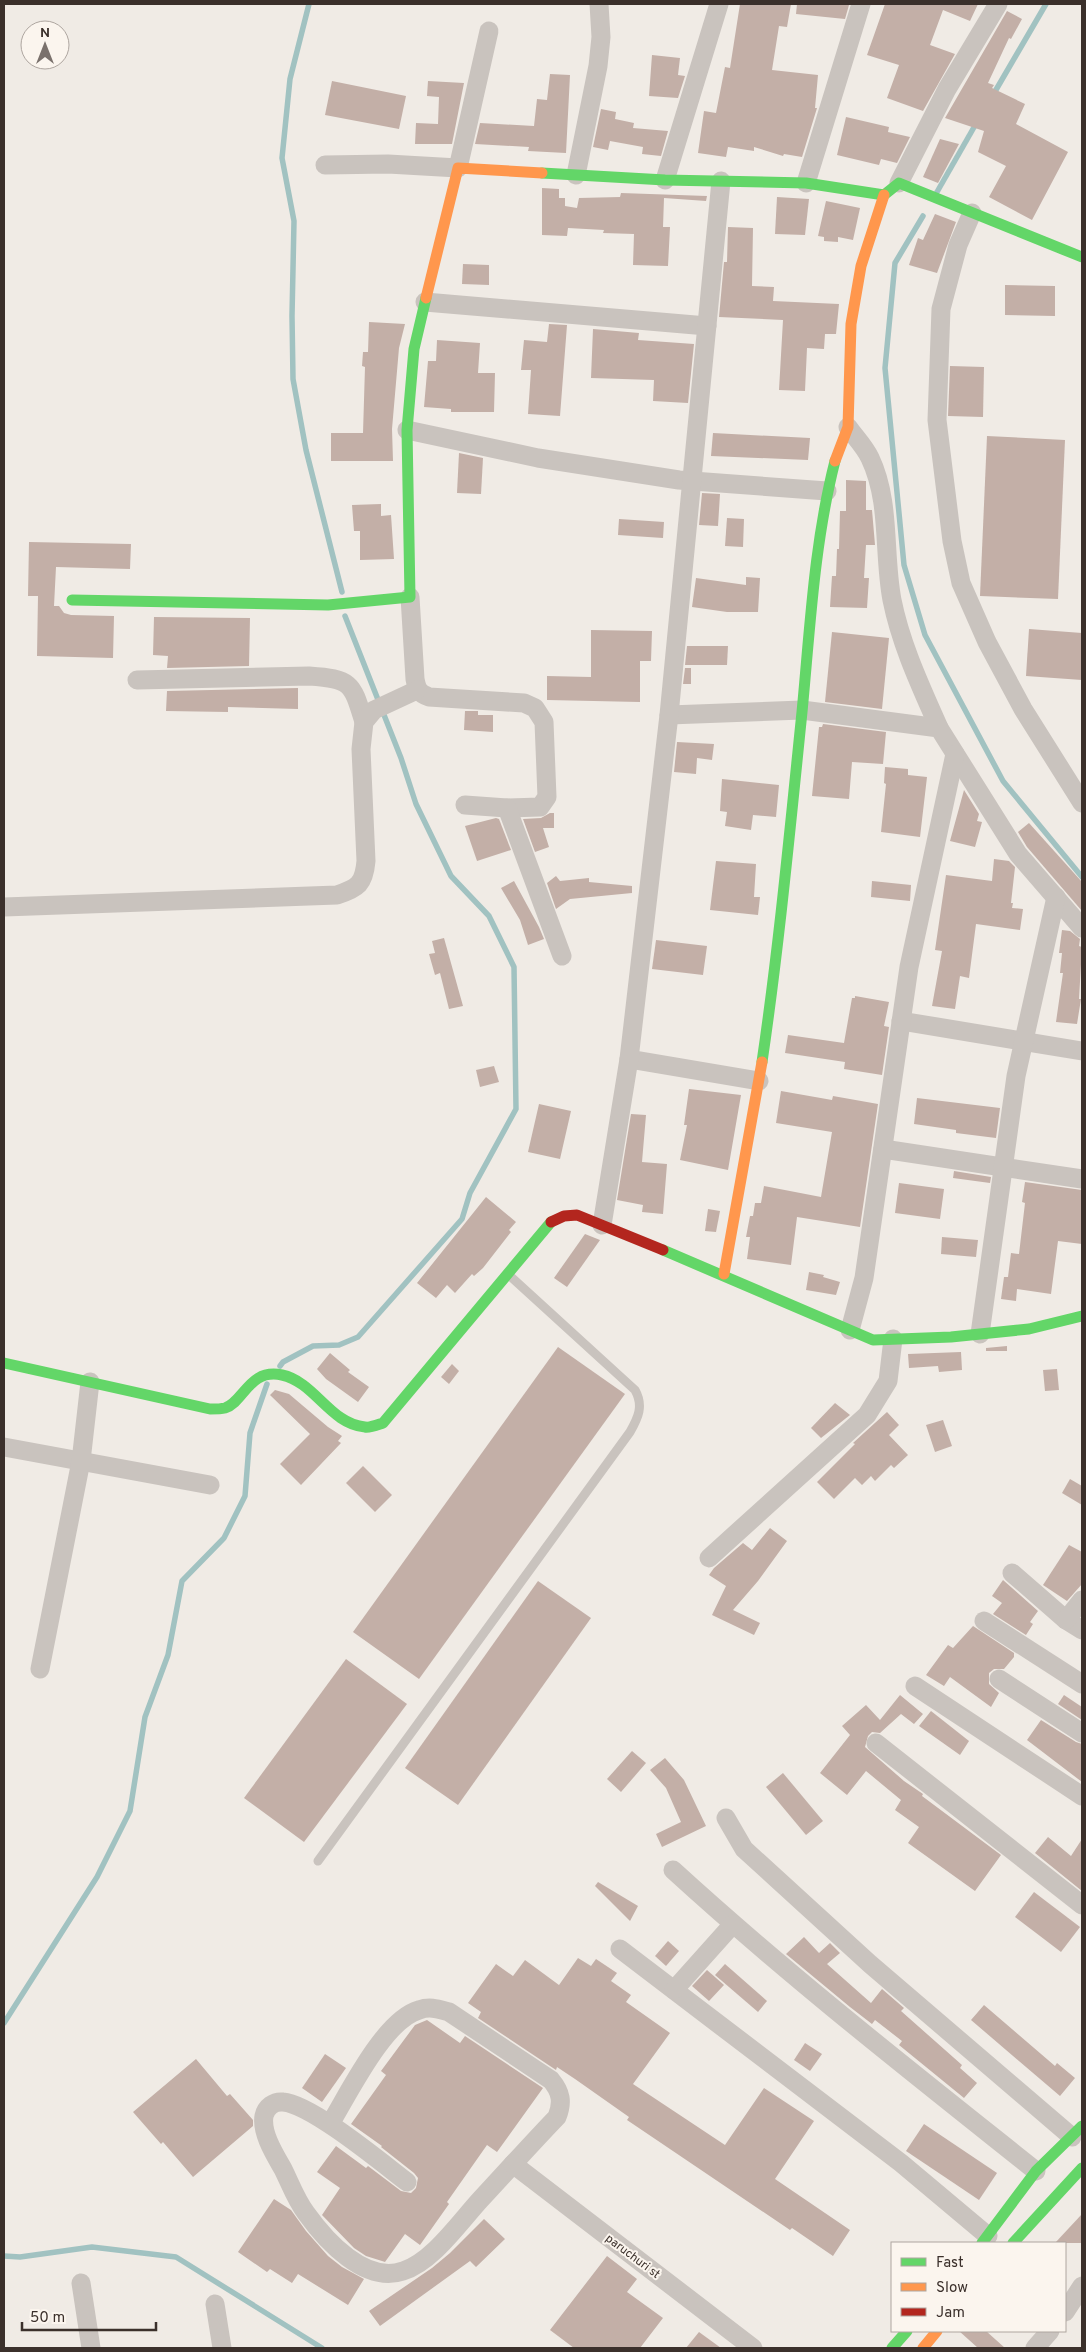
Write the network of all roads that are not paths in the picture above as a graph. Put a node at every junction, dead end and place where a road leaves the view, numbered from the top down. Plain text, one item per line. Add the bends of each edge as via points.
1 (599, 4) edge
2 (719, 4) edge
3 (860, 4) edge
4 (998, 4) edge
5 (489, 31) dead end
6 (325, 165) dead end
7 (458, 168) junction
8 (576, 174) junction
9 (665, 180) junction
10 (721, 181) junction
11 (806, 183) junction
12 (907, 186) junction
13 (884, 195) junction
14 (972, 213) junction
15 (1082, 257) edge
16 (425, 302) junction
17 (706, 326) junction
18 (848, 427) junction
19 (407, 430) junction
20 (691, 482) junction
21 (827, 491) junction
22 (410, 597) junction
23 (72, 600) dead end
24 (137, 680) dead end
25 (417, 690) junction
26 (802, 710) junction
27 (669, 715) junction
28 (369, 716) junction
29 (939, 728) junction
30 (955, 754) junction
31 (1082, 803) edge
32 (465, 805) dead end
33 (507, 808) junction
34 (1056, 897) junction
35 (4, 907) edge
36 (1082, 928) edge
37 (562, 956) dead end
38 (901, 1021) junction
39 (1025, 1042) junction
40 (1082, 1051) edge
41 (629, 1059) junction
42 (759, 1081) junction
43 (883, 1149) junction
44 (1003, 1167) junction
45 (1082, 1179) edge
46 (602, 1225) junction
47 (508, 1274) junction
48 (724, 1274) junction
49 (1082, 1316) edge
50 (850, 1330) junction
51 (980, 1334) junction
52 (893, 1339) junction
53 (4, 1363) edge
54 (90, 1382) junction
55 (4, 1447) edge
56 (81, 1461) junction
57 (210, 1484) dead end
58 (708, 1558) dead end
59 (1012, 1573) dead end
60 (1082, 1600) edge
61 (984, 1620) dead end
62 (1066, 1620) junction
63 (1082, 1630) edge
64 (40, 1669) dead end
65 (999, 1679) dead end
66 (1082, 1684) edge
67 (915, 1686) dead end
68 (1082, 1734) edge
69 (876, 1743) dead end
70 (1082, 1796) edge
71 (726, 1818) dead end
72 (318, 1861) dead end
73 (672, 1870) dead end
74 (1082, 1905) edge
75 (733, 1924) junction
76 (620, 1949) dead end
77 (674, 1990) junction
78 (330, 2124) junction
79 (1077, 2131) edge
80 (513, 2164) junction
81 (1036, 2172) junction
82 (1080, 2176) edge
83 (406, 2182) dead end
84 (985, 2239) edge
85 (1014, 2242) edge
86 (81, 2283) dead end
87 (1082, 2286) edge
88 (215, 2304) dead end
89 (1066, 2310) edge
90 (906, 2332) edge
91 (935, 2332) edge
92 (1049, 2332) edge
93 (91, 2348) edge
94 (222, 2348) edge
95 (753, 2348) edge
96 (892, 2348) edge
97 (923, 2348) edge
98 (1035, 2348) edge

1 - 8 street via 602,37
2 - 9 street
3 - 11 street
4 - 12 street via 947,89
5 - 7 street
6 - 7 street
7 - 8 street
7 - 16 street
8 - 9 street
9 - 10 street
10 - 11 street
10 - 17 street
11 - 13 street
12 - 13 street
12 - 14 street
13 - 18 street via 861,266 851,324
14 - 15 street
14 - 31 street via 958,245 941,309 937,420 952,541 961,583 987,642 1023,709
16 - 17 street
16 - 19 street via 414,350
17 - 20 street
18 - 21 street
18 - 29 street via 870,457 876,476 884,508 892,600 911,665
19 - 20 street via 538,458
19 - 22 street
20 - 21 street
20 - 27 street
21 - 26 street via 808,630
22 - 23 street via 328,605
22 - 25 street
24 - 28 street via 328,677 350,685
25 - 28 street
25 - 33 street via 429,697 524,703 540,713 545,732 546,802 540,807
26 - 27 street
26 - 29 street
26 - 42 street via 775,971
27 - 41 street
28 - 35 street via 361,749 365,874 360,885 350,891 337,895
29 - 30 street
30 - 34 street via 1018,854
30 - 38 street via 909,967
32 - 33 street
33 - 37 street
34 - 36 street
34 - 39 street
38 - 39 street
38 - 43 street
39 - 40 street
39 - 44 street via 1016,1076
41 - 42 street
41 - 46 street
42 - 48 street
43 - 44 street
43 - 50 street via 864,1278
44 - 45 street
44 - 51 street
46 - 47 street via 577,1215 552,1221
46 - 48 street
47 - 54 street via 384,1423 375,1428 353,1427 284,1375 265,1376 250,1384 226,1408 210,1409
47 - 72 lane via 636,1390 640,1397 639,1417
48 - 50 street
49 - 51 street via 1029,1329
50 - 52 street via 874,1340
51 - 52 street
52 - 58 street via 888,1381 867,1415
53 - 54 street
54 - 56 street
55 - 56 street
56 - 57 street
56 - 64 street
59 - 62 street
60 - 62 street
61 - 66 street
62 - 63 street
65 - 68 street
67 - 70 street
69 - 74 street
71 - 79 street via 744,1849 870,1964
73 - 75 street
75 - 77 street
75 - 81 street
76 - 77 street
77 - 84 street via 901,2162
78 - 80 street via 381,2040 402,2018 432,2007 448,2012 551,2080 558,2088 561,2107 557,2116
78 - 80 street via 282,2102 266,2109 264,2118 272,2150 305,2212 339,2250 368,2271 384,2275 417,2265
78 - 83 street
79 - 81 street
80 - 95 street, paruchuri st
81 - 84 street
82 - 85 street
86 - 93 street
87 - 89 street
88 - 94 street
90 - 96 street
91 - 97 street
92 - 98 street

